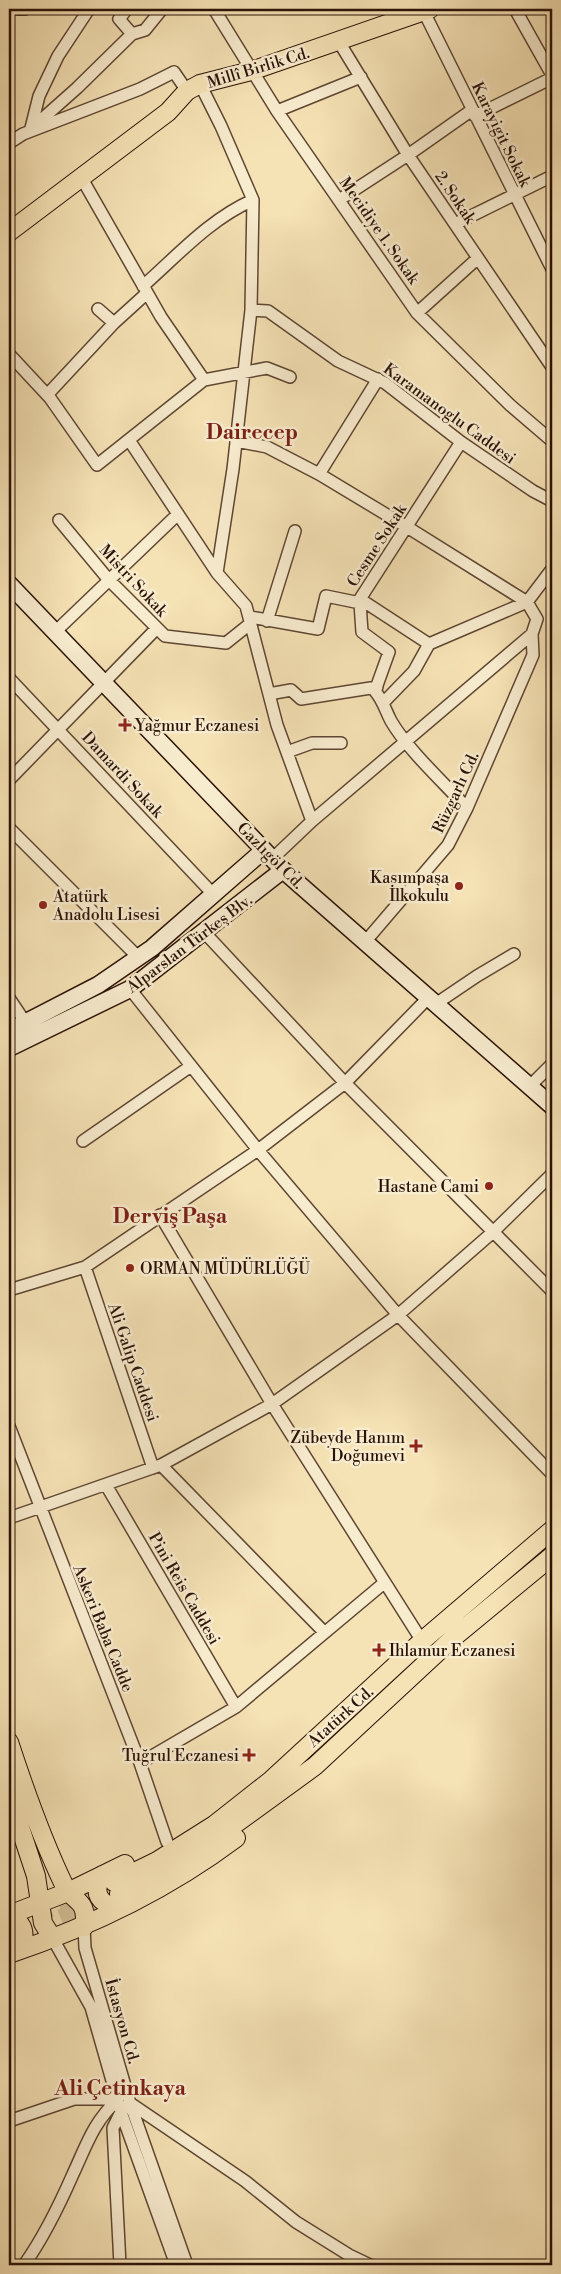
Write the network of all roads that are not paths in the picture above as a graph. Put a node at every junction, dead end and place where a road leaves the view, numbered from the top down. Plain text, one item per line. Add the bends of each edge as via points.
1 (18, 9) edge
2 (25, 9) edge
3 (89, 9) edge
4 (127, 9) edge
5 (162, 9) edge
6 (214, 9) edge
7 (515, 9) edge
8 (427, 10) edge
9 (132, 34) junction
10 (339, 42) junction
11 (251, 71) junction
12 (552, 76) edge
13 (361, 77) junction
14 (194, 88) junction
15 (277, 111) junction
16 (473, 113) junction
17 (27, 131) junction
18 (9, 143) edge
19 (408, 155) junction
20 (552, 176) edge
21 (81, 177) junction
22 (515, 196) junction
23 (253, 200) junction
24 (339, 200) junction
25 (455, 224) junction
26 (9, 232) edge
27 (478, 258) junction
28 (552, 269) edge
29 (145, 289) junction
30 (98, 309) dead end
31 (251, 310) junction
32 (417, 313) junction
33 (114, 323) junction
34 (10, 358) edge
35 (552, 367) edge
36 (244, 372) junction
37 (290, 377) dead end
38 (378, 379) junction
39 (204, 380) junction
40 (47, 395) junction
41 (128, 440) junction
42 (236, 441) junction
43 (461, 442) junction
44 (552, 442) edge
45 (319, 474) junction
46 (552, 501) edge
47 (178, 514) junction
48 (59, 520) dead end
49 (407, 527) junction
50 (294, 531) dead end
51 (552, 569) edge
52 (217, 573) junction
53 (108, 579) junction
54 (9, 584) edge
55 (360, 601) junction
56 (526, 602) junction
57 (250, 620) junction
58 (267, 621) junction
59 (157, 628) junction
60 (55, 632) junction
61 (532, 634) junction
62 (430, 644) junction
63 (9, 678) edge
64 (104, 683) junction
65 (376, 687) junction
66 (269, 694) junction
67 (384, 702) junction
68 (57, 728) junction
69 (406, 741) junction
70 (341, 743) dead end
71 (287, 752) junction
72 (9, 780) edge
73 (468, 808) junction
74 (312, 821) junction
75 (9, 828) edge
76 (273, 860) junction
77 (213, 894) junction
78 (204, 932) junction
79 (365, 942) junction
80 (514, 954) dead end
81 (138, 957) junction
82 (130, 989) junction
83 (9, 998) edge
84 (433, 1000) junction
85 (25, 1022) junction
86 (9, 1031) edge
87 (9, 1048) edge
88 (552, 1064) edge
89 (192, 1066) junction
90 (345, 1083) junction
91 (530, 1086) junction
92 (552, 1106) edge
93 (83, 1142) dead end
94 (258, 1150) junction
95 (552, 1174) edge
96 (160, 1215) junction
97 (493, 1232) junction
98 (85, 1267) junction
99 (9, 1290) edge
100 (552, 1291) edge
101 (398, 1315) junction
102 (272, 1404) junction
103 (9, 1426) edge
104 (157, 1466) junction
105 (552, 1474) edge
106 (106, 1485) junction
107 (39, 1508) junction
108 (9, 1518) edge
109 (552, 1530) edge
110 (552, 1556) edge
111 (384, 1583) junction
112 (324, 1632) junction
113 (422, 1641) junction
114 (236, 1707) junction
115 (9, 1742) edge
116 (308, 1746) junction
117 (140, 1763) junction
118 (9, 1794) edge
119 (14, 1821) edge
120 (167, 1842) junction
121 (113, 1890) junction
122 (68, 1892) junction
123 (40, 1903) junction
124 (9, 1915) edge
125 (84, 1927) junction
126 (53, 1939) junction
127 (12, 1946) edge
128 (118, 2099) junction
129 (130, 2103) junction
130 (121, 2112) junction
131 (9, 2121) edge
132 (24, 2265) edge
133 (120, 2265) edge
134 (176, 2265) edge
135 (187, 2265) edge
136 (370, 2265) edge

1 - 2 street
3 - 17 street via 54,64
4 - 9 street via 119,19
5 - 9 street via 145,30
6 - 11 street, Mecidiye 1. Sokak
7 - 12 street
8 - 10 main road, Millî Birlik Cd.
8 - 16 street, Karayigit Sokak
9 - 17 street
10 - 11 main road, Millî Birlik Cd.
10 - 13 street, 2. Sokak
11 - 14 main road, Millî Birlik Cd.
11 - 15 street, Mecidiye 1. Sokak
12 - 16 street
13 - 15 street
13 - 19 street, 2. Sokak
14 - 17 street via 174,72 140,89
14 - 21 main road, Millî Birlik Cd. via 168,112
14 - 23 street via 221,126
15 - 24 street, Mecidiye 1. Sokak
16 - 19 street
16 - 22 street, Karayigit Sokak
17 - 18 street
19 - 24 street
19 - 25 street, 2. Sokak
20 - 22 street
21 - 26 main road, Millî Birlik Cd.
21 - 29 street
22 - 25 street
22 - 28 street, Karayigit Sokak
23 - 29 street via 215,222
23 - 31 street
24 - 32 street, Mecidiye 1. Sokak
25 - 27 street, 2. Sokak
27 - 32 street
27 - 35 street, 2. Sokak
29 - 33 street
29 - 39 street
30 - 33 street
31 - 36 street
31 - 38 street, Karamanoglu Caddesi via 268,311 338,361
32 - 44 street, Mecidiye 1. Sokak
33 - 40 street
34 - 40 street
36 - 37 street via 266,368
36 - 39 street
36 - 42 street
38 - 43 street, Karamanoglu Caddesi
38 - 45 street
39 - 41 street
40 - 41 street via 97,465
41 - 47 street
42 - 45 street via 267,448
42 - 52 street
43 - 46 street, Karamanoglu Caddesi via 533,492
43 - 49 street, Cesme Sokak
45 - 49 street
47 - 52 street
47 - 53 street
48 - 53 street, Mistri Sokak
49 - 55 street, Cesme Sokak
49 - 56 street
50 - 58 street
51 - 56 street
52 - 57 street via 246,606
53 - 59 street, Mistri Sokak
53 - 60 street
54 - 60 street, Gazlıgöl Cd.
55 - 58 street via 326,596 318,629
55 - 62 street
55 - 65 street, Cesme Sokak via 362,632 389,652
56 - 61 street, Rüzgarlı Cd. via 537,619
56 - 62 street
57 - 58 street
57 - 59 street, Mistri Sokak via 226,643 165,636
57 - 66 street
59 - 64 street
60 - 64 street, Gazlıgöl Cd.
61 - 69 street
61 - 73 street, Rüzgarlı Cd. via 533,655
62 - 67 street via 414,671
63 - 68 street, Damardi Sokak
64 - 68 street
64 - 76 street, Gazlıgöl Cd.
65 - 66 street via 301,699 291,690
65 - 67 street via 375,691
66 - 71 street
67 - 69 street via 391,721
68 - 72 street
68 - 77 street, Damardi Sokak
69 - 73 street
69 - 74 street
70 - 71 street via 312,743
71 - 74 street
73 - 79 street, Rüzgarlı Cd. via 448,845
74 - 76 street
75 - 81 street
76 - 77 street, Alparslan Türkeş Blv.
76 - 78 street, Alparslan Türkeş Blv.
76 - 79 street, Gazlıgöl Cd.
77 - 81 street, Alparslan Türkeş Blv.
78 - 82 street, Alparslan Türkeş Blv.
78 - 90 street
79 - 84 street, Gazlıgöl Cd.
80 - 84 street
81 - 85 street, Alparslan Türkeş Blv. via 98,985
82 - 87 street, Alparslan Türkeş Blv.
82 - 89 street
83 - 85 street
84 - 90 street
84 - 91 street, Gazlıgöl Cd.
85 - 86 street, Alparslan Türkeş Blv.
88 - 91 street
89 - 93 street
89 - 94 street
90 - 94 street
90 - 97 street
91 - 92 street, Gazlıgöl Cd.
94 - 96 street
94 - 101 street
95 - 97 street
96 - 98 street
96 - 102 street
97 - 100 street
97 - 101 street
98 - 99 street
98 - 104 street, Ali Galip Caddesi
101 - 102 street
101 - 105 street
102 - 104 street
102 - 111 street
103 - 107 street, Askeri Baba Cadde
104 - 106 street
104 - 112 street
106 - 107 street
106 - 114 street, Pini Reis Caddesi
107 - 108 street
107 - 117 street, Askeri Baba Cadde
109 - 113 main road, Atatürk Cd.
110 - 121 main road, Atatürk Cd. via 454,1637 316,1766 279,1807 203,1863
111 - 112 street
111 - 113 street
112 - 114 street
113 - 116 main road, Atatürk Cd.
114 - 117 street
115 - 122 main road via 36,1820
116 - 120 main road
116 - 121 main road, Atatürk Cd. via 270,1781 214,1824
117 - 120 street, Askeri Baba Cadde
118 - 119 main road
119 - 123 main road via 36,1876
120 - 121 main road
121 - 122 main road
121 - 125 main road
122 - 123 main road
122 - 125 main road via 79,1900 84,1910
123 - 124 main road
123 - 126 main road via 43,1923
124 - 127 main road via 19,1921 25,1938
125 - 126 main road
125 - 129 street, İstasyon Cd. via 85,1948
126 - 127 main road
126 - 128 street, İstasyon Cd. via 90,2007
128 - 130 street, İstasyon Cd.
128 - 131 street via 74,2099
128 - 132 street via 102,2114 93,2129 61,2202
129 - 130 street
129 - 135 street, İstasyon Cd.
129 - 136 street via 245,2181 296,2222
130 - 133 street via 113,2128
130 - 134 street, İstasyon Cd.

